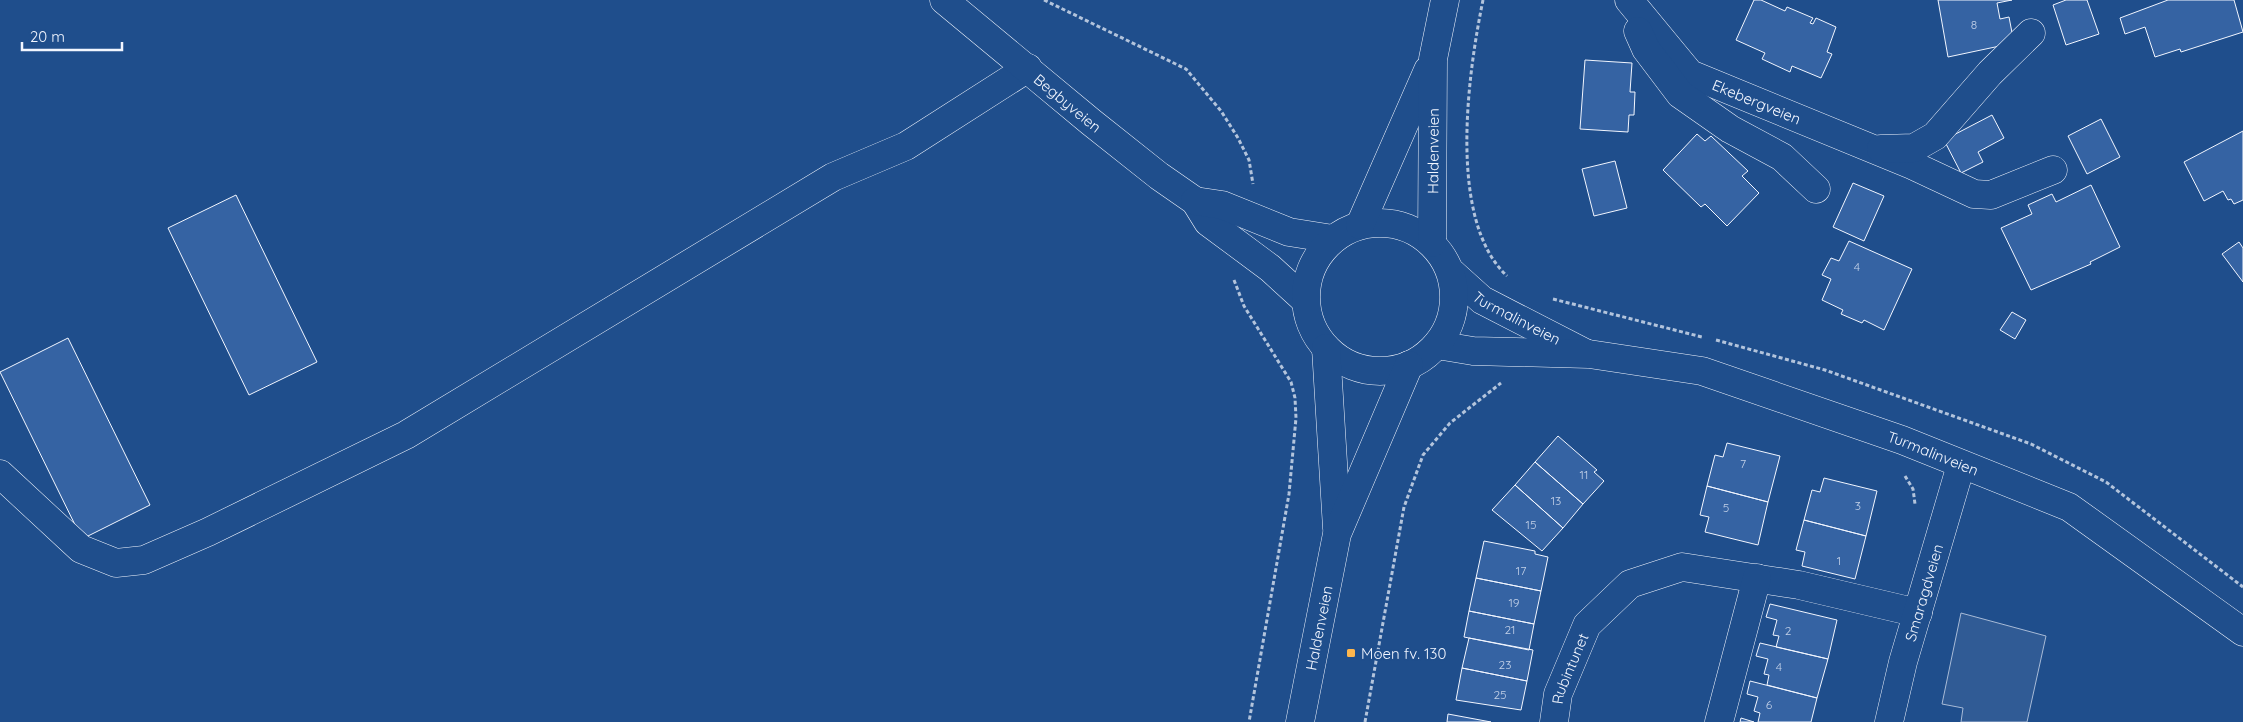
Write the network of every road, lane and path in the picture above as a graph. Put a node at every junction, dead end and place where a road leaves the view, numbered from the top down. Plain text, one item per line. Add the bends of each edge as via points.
1 (944, 0) edge
2 (1044, 0) edge
3 (1445, 0) edge
4 (1484, 0) edge
5 (1625, 0) edge
6 (1630, 0) edge
7 (2031, 33) dead end
8 (1432, 59) junction
9 (1028, 68) junction
10 (1871, 148) junction
11 (2053, 170) dead end
12 (1816, 190) dead end
13 (1195, 201) junction
14 (1246, 216) junction
15 (1360, 225) junction
16 (1333, 239) junction
17 (1235, 242) junction
18 (1432, 242) junction
19 (1451, 272) junction
20 (1511, 280) dead end
21 (1305, 300) junction
22 (1437, 345) junction
23 (1326, 348) junction
24 (1520, 354) junction
25 (1589, 354) junction
26 (1409, 365) junction
27 (1914, 402) dead end
28 (1902, 440) junction
29 (1961, 465) junction
30 (0, 474) edge
31 (1914, 509) dead end
32 (1337, 534) junction
33 (1757, 578) junction
34 (1918, 613) junction
35 (2243, 632) edge
36 (1249, 722) edge
37 (1300, 722) edge
38 (1365, 722) edge
39 (1554, 722) edge
40 (1719, 722) edge
41 (1888, 722) edge

1 - 9 street, Begbyveien
2 - 14 path via 1186,69 1221,111 1249,160 1253,192
3 - 8 street, Haldenveien
4 - 20 path via 1467,123 1468,186 1480,233
5 - 12 street via 1646,49 1680,94 1730,129 1782,157
6 - 10 street, Ekebergveien via 1690,74
7 - 10 street via 1990,73 1935,136 1914,148
8 - 15 street, Haldenveien
8 - 18 street, Haldenveien
9 - 13 street, Begbyveien
9 - 30 street via 906,146 833,177 406,435 144,560 116,563 81,549
10 - 11 street, Ekebergveien via 1974,194 1991,195
13 - 14 street, Begbyveien via 1222,204
13 - 17 street, Begbyveien via 1208,222
14 - 16 street, Begbyveien via 1289,232
15 - 16 street
15 - 18 street via 1398,224 1417,231
16 - 21 street via 1317,256 1308,277
17 - 21 street, Begbyveien
17 - 36 path via 1234,284 1291,382 1296,418 1289,494
18 - 19 street via 1444,256
19 - 22 street via 1454,310 1448,329
19 - 25 street, Turmalinveien via 1482,300
21 - 23 street via 1315,334
22 - 24 street, Turmalinveien
22 - 26 street
23 - 26 street via 1356,367 1374,371
23 - 32 street, Haldenveien
24 - 25 street, Turmalinveien
24 - 38 path via 1508,378 1450,423 1423,455 1404,507
25 - 28 street, Turmalinveien via 1702,371
26 - 32 street, Haldenveien
27 - 28 path
28 - 29 street, Turmalinveien
28 - 31 path via 1895,465 1913,489
29 - 34 street, Smaragdveien
29 - 35 street, Turmalinveien via 2069,507
32 - 37 street, Haldenveien
33 - 34 street, Rubintunet
33 - 39 street, Rubintunet via 1682,567 1630,584 1587,625 1558,694
33 - 40 street
34 - 41 street, Smaragdveien

